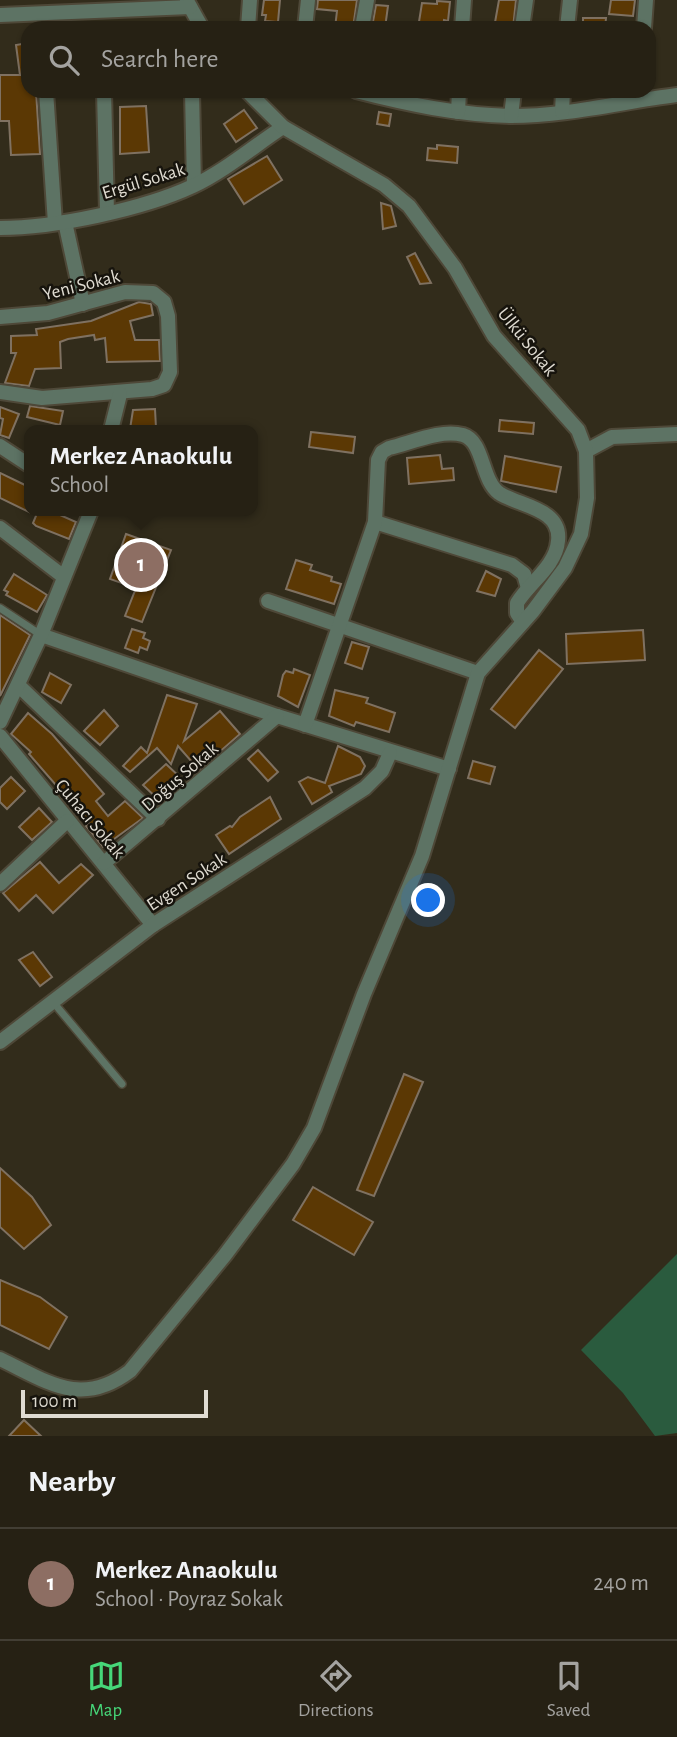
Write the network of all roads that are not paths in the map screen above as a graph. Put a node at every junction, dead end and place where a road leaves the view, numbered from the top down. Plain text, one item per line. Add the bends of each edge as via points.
1 (250, 0) edge
2 (308, 0) edge
3 (367, 0) edge
4 (464, 0) edge
5 (526, 0) edge
6 (570, 0) edge
7 (646, 0) edge
8 (188, 4) edge
9 (0, 15) edge
10 (42, 21) edge
11 (102, 21) edge
12 (196, 21) edge
13 (248, 21) edge
14 (306, 21) edge
15 (363, 21) edge
16 (462, 21) edge
17 (523, 21) edge
18 (568, 21) edge
19 (644, 21) edge
20 (656, 95) edge
21 (677, 95) edge
22 (47, 98) edge
23 (104, 98) edge
24 (192, 98) edge
25 (254, 98) edge
26 (390, 98) edge
27 (459, 98) edge
28 (513, 98) edge
29 (563, 98) edge
30 (625, 98) edge
31 (458, 112) junction
32 (562, 112) junction
33 (511, 116) junction
34 (282, 127) junction
35 (194, 185) junction
36 (107, 212) junction
37 (60, 222) junction
38 (0, 228) edge
39 (83, 304) junction
40 (0, 317) edge
41 (0, 392) edge
42 (120, 394) junction
43 (112, 425) edge
44 (677, 434) edge
45 (0, 446) edge
46 (586, 451) junction
47 (24, 462) edge
48 (89, 516) edge
49 (375, 522) junction
50 (0, 528) edge
51 (64, 577) junction
52 (528, 588) junction
53 (268, 601) dead end
54 (0, 608) edge
55 (523, 622) junction
56 (340, 624) junction
57 (41, 635) junction
58 (478, 673) junction
59 (18, 685) junction
60 (277, 716) junction
61 (0, 723) edge
62 (305, 725) junction
63 (0, 736) edge
64 (390, 753) junction
65 (449, 769) junction
66 (159, 819) junction
67 (67, 821) junction
68 (104, 863) junction
69 (0, 884) edge
70 (153, 925) junction
71 (52, 1001) junction
72 (0, 1042) edge
73 (122, 1084) dead end
74 (0, 1359) edge

1 - 13 street
2 - 14 street
3 - 15 street
4 - 16 street
5 - 17 street
6 - 18 street
7 - 19 street
8 - 11 street
8 - 12 street
9 - 10 street
10 - 11 street
20 - 21 street
22 - 37 street
23 - 36 street
24 - 35 street
25 - 34 street, Ülkü Sokak
26 - 31 street
27 - 31 street
28 - 33 street
29 - 32 street
30 - 32 street
31 - 33 street
32 - 33 street
34 - 35 street, Ergül Sokak
34 - 46 street, Ülkü Sokak via 384,185 409,206 455,268 494,336 569,417
35 - 36 street, Ergül Sokak
36 - 37 street, Ergül Sokak
37 - 38 street, Ergül Sokak
37 - 39 street
39 - 40 street, Yeni Sokak
39 - 42 street, Yeni Sokak via 143,291 157,296 167,308 167,381 160,388
41 - 42 street via 43,398
42 - 43 street
44 - 46 street via 612,437
45 - 47 street
46 - 55 street, Ülkü Sokak via 587,498 580,534 565,568
48 - 51 street
49 - 52 street via 512,565 524,575
49 - 52 street via 382,453 440,435 465,436 473,441 494,488 539,510 556,527 556,550
49 - 56 street
50 - 51 street
51 - 57 street
52 - 55 street via 516,608
53 - 56 street
54 - 57 lane
55 - 58 street, Ülkü Sokak
56 - 58 street
56 - 62 street
57 - 59 street
57 - 60 street
58 - 65 street
59 - 61 street
59 - 66 street
60 - 62 street
60 - 66 street, Doğuş Sokak
62 - 64 street
63 - 67 street, Çuhacı Sokak
64 - 65 street
64 - 70 street, Evgen Sokak via 382,771 365,788
65 - 74 street via 422,856 317,1120 293,1164 225,1255 130,1371 106,1386 69,1389
66 - 68 street, Doğuş Sokak
67 - 68 street, Çuhacı Sokak
67 - 69 street
68 - 70 street, Çuhacı Sokak
70 - 71 street, Evgen Sokak
71 - 72 street, Evgen Sokak
71 - 73 lane

